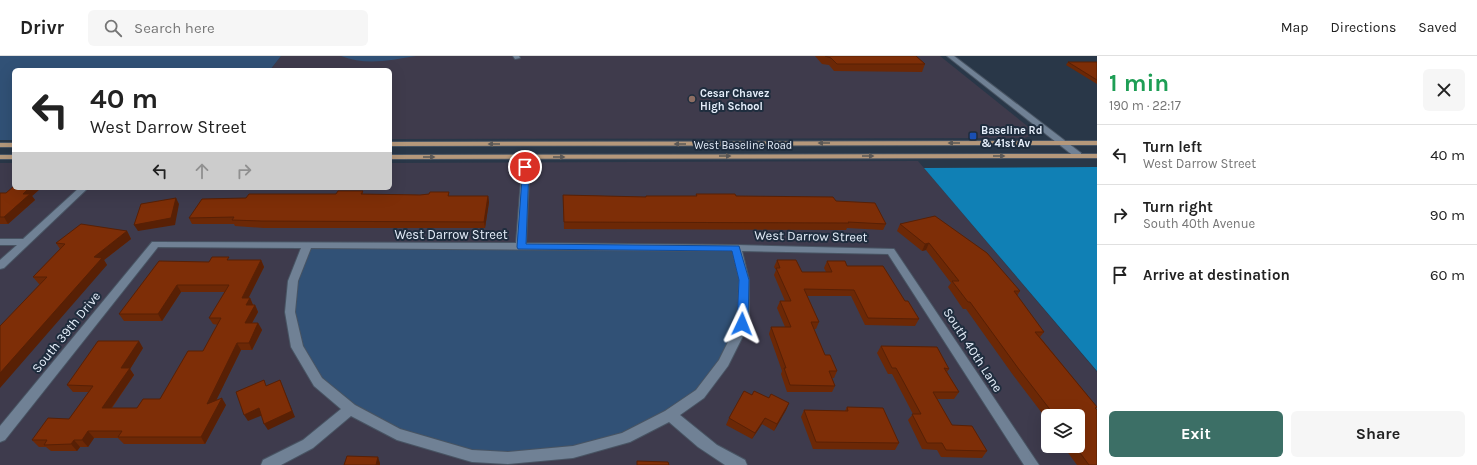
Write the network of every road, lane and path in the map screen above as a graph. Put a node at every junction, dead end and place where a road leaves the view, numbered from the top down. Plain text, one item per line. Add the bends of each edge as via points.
1 (950, 56) edge
2 (1097, 143) edge
3 (392, 144) edge
4 (1063, 144) junction
5 (0, 145) edge
6 (12, 145) edge
7 (1078, 155) junction
8 (1097, 156) edge
9 (0, 157) edge
10 (12, 157) edge
11 (392, 157) edge
12 (526, 157) junction
13 (82, 190) edge
14 (0, 242) edge
15 (26, 242) junction
16 (155, 244) joint
17 (306, 246) junction
18 (521, 247) junction
19 (736, 248) junction
20 (891, 251) joint
21 (0, 266) edge
22 (350, 409) junction
23 (670, 415) junction
24 (0, 436) edge
25 (508, 462) edge
26 (268, 465) edge
27 (740, 465) edge
28 (1032, 465) edge

1 - 4 street
2 - 4 main road, West Baseline Road
4 -> 3 main road, West Baseline Road
4 - 7 street
5 - 6 main road
7 - 8 main road, West Baseline Road
12 -> 7 main road, West Baseline Road
9 - 10 main road
11 -> 12 main road, West Baseline Road
12 - 18 street
13 - 15 street
14 - 15 street
15 - 21 street
16 - 17 street, West Darrow Street
16 - 24 street, South 39th Drive
17 - 18 street, West Darrow Street
17 - 22 street via 292,288 290,312 296,347 318,382
18 - 19 street, West Darrow Street
19 - 20 street, West Darrow Street
19 - 23 street via 744,280 742,324 724,363 700,394
20 - 28 street, South 40th Lane
22 - 25 street via 398,434 444,449
22 - 26 street via 308,444
23 - 25 street via 625,438 580,450
23 - 27 street via 706,445

